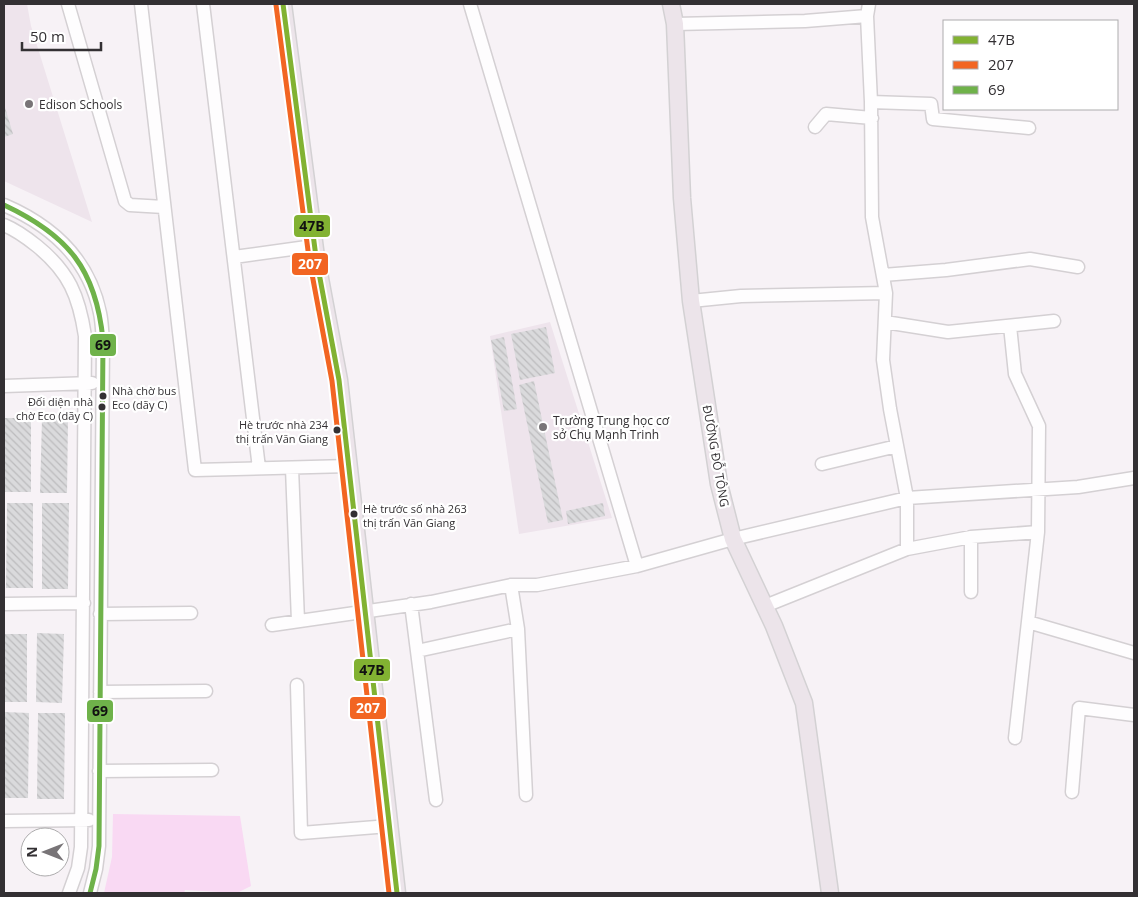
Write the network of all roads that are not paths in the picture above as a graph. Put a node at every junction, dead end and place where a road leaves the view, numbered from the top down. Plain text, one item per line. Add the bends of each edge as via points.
1 (68, 4) edge
2 (140, 4) edge
3 (203, 4) edge
4 (282, 4) edge
5 (470, 4) edge
6 (671, 4) edge
7 (868, 10) edge
8 (675, 24) junction
9 (871, 102) junction
10 (872, 118) junction
11 (815, 127) dead end
12 (1029, 128) dead end
13 (4, 205) edge
14 (164, 207) junction
15 (4, 225) edge
16 (314, 246) junction
17 (234, 257) junction
18 (1078, 267) dead end
19 (883, 275) junction
20 (886, 293) junction
21 (691, 301) junction
22 (885, 322) junction
23 (1054, 322) dead end
24 (1010, 326) junction
25 (86, 383) junction
26 (102, 383) junction
27 (4, 386) edge
28 (897, 446) junction
29 (822, 464) dead end
30 (349, 466) junction
31 (259, 468) junction
32 (292, 468) junction
33 (1134, 478) edge
34 (1039, 490) junction
35 (907, 498) junction
36 (1038, 532) junction
37 (971, 537) junction
38 (733, 538) junction
39 (907, 549) junction
40 (636, 566) junction
41 (511, 586) junction
42 (971, 592) dead end
43 (84, 603) junction
44 (4, 604) edge
45 (411, 604) junction
46 (765, 606) junction
47 (365, 611) junction
48 (191, 613) dead end
49 (100, 614) junction
50 (298, 621) junction
51 (1028, 622) junction
52 (272, 625) dead end
53 (518, 629) junction
54 (417, 651) junction
55 (1134, 654) edge
56 (297, 684) dead end
57 (100, 692) junction
58 (206, 692) dead end
59 (1134, 714) edge
60 (1015, 738) dead end
61 (212, 770) dead end
62 (99, 771) junction
63 (1072, 792) dead end
64 (526, 795) dead end
65 (436, 800) dead end
66 (81, 820) junction
67 (4, 821) edge
68 (99, 821) junction
69 (389, 826) junction
70 (69, 893) edge
71 (90, 893) edge
72 (397, 893) edge
73 (830, 893) edge

1 - 14 street via 125,201 130,205
2 - 14 street
3 - 17 street
4 - 16 main road
5 - 40 street
6 - 8 main road, ĐƯỜNG ĐỖ TÔNG
7 - 8 street via 805,21
7 - 9 street
8 - 21 main road, ĐƯỜNG ĐỖ TÔNG via 682,198
9 - 10 street
9 - 12 street via 931,104 933,119
10 - 11 street via 826,114
10 - 19 street via 872,216
13 - 26 street via 57,236 83,269 101,314
14 - 31 street via 195,470
15 - 25 street via 51,258 73,290 82,314
16 - 17 street
16 - 30 main road via 339,380
17 - 31 street
18 - 19 street via 1030,259
19 - 20 street
20 - 21 street via 741,296
20 - 22 street
21 - 38 main road, ĐƯỜNG ĐỖ TÔNG via 719,484
22 - 24 street via 948,332
22 - 28 street via 883,360
23 - 24 street
24 - 34 street via 1015,374 1039,426
25 - 26 street
25 - 27 street
25 - 43 street
26 - 49 street
28 - 29 street
28 - 35 street
30 - 32 street
30 - 47 main road
31 - 32 street
32 - 50 street
33 - 34 street
34 - 35 street
34 - 36 street
35 - 38 street
35 - 39 street
36 - 37 street
36 - 51 street
37 - 39 street
37 - 42 street
38 - 40 street
38 - 46 main road, ĐƯỜNG ĐỖ TÔNG
39 - 46 street
40 - 41 street via 536,585
41 - 45 street
41 - 53 street
43 - 44 street
43 - 66 street
45 - 47 street
45 - 54 street
46 - 73 main road, ĐƯỜNG ĐỖ TÔNG via 804,703
47 - 50 street
47 - 69 main road
48 - 49 street
49 - 57 street
50 - 52 street
51 - 55 street
51 - 60 street
53 - 54 street
53 - 64 street
54 - 65 street
56 - 69 street via 301,833
57 - 58 street
57 - 62 street
59 - 63 street via 1079,708
61 - 62 street
62 - 68 street
66 - 67 street
66 - 68 street
66 - 70 street via 79,861
68 - 71 street via 96,869
69 - 72 main road

